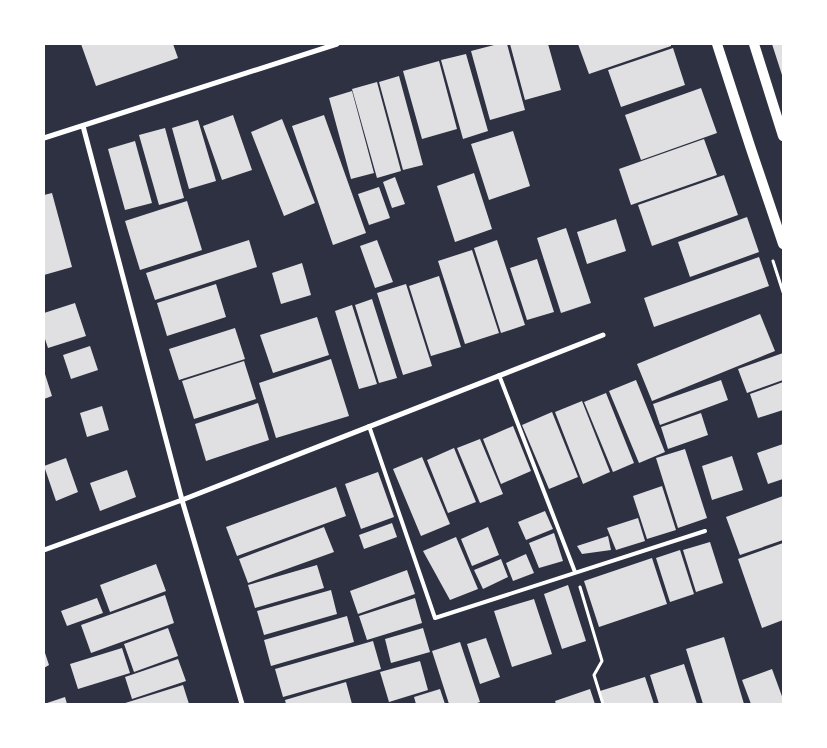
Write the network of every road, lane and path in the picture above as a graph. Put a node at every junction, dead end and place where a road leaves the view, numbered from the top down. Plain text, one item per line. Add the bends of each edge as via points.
1 (337, 44) edge
2 (717, 44) edge
3 (754, 44) edge
4 (83, 126) junction
5 (783, 136) edge
6 (44, 138) edge
7 (783, 244) edge
8 (603, 334) dead end
9 (499, 375) junction
10 (369, 426) junction
11 (182, 500) junction
12 (705, 530) dead end
13 (44, 550) edge
14 (575, 572) junction
15 (242, 704) edge
16 (603, 704) edge

1 - 4 street
2 - 7 main road
3 - 5 main road
4 - 6 street
4 - 11 street
8 - 9 street
9 - 10 street
9 - 14 lane
10 - 11 street
10 - 14 lane via 435,618
11 - 13 street
11 - 15 street
12 - 14 lane
14 - 16 path via 602,661 594,675

